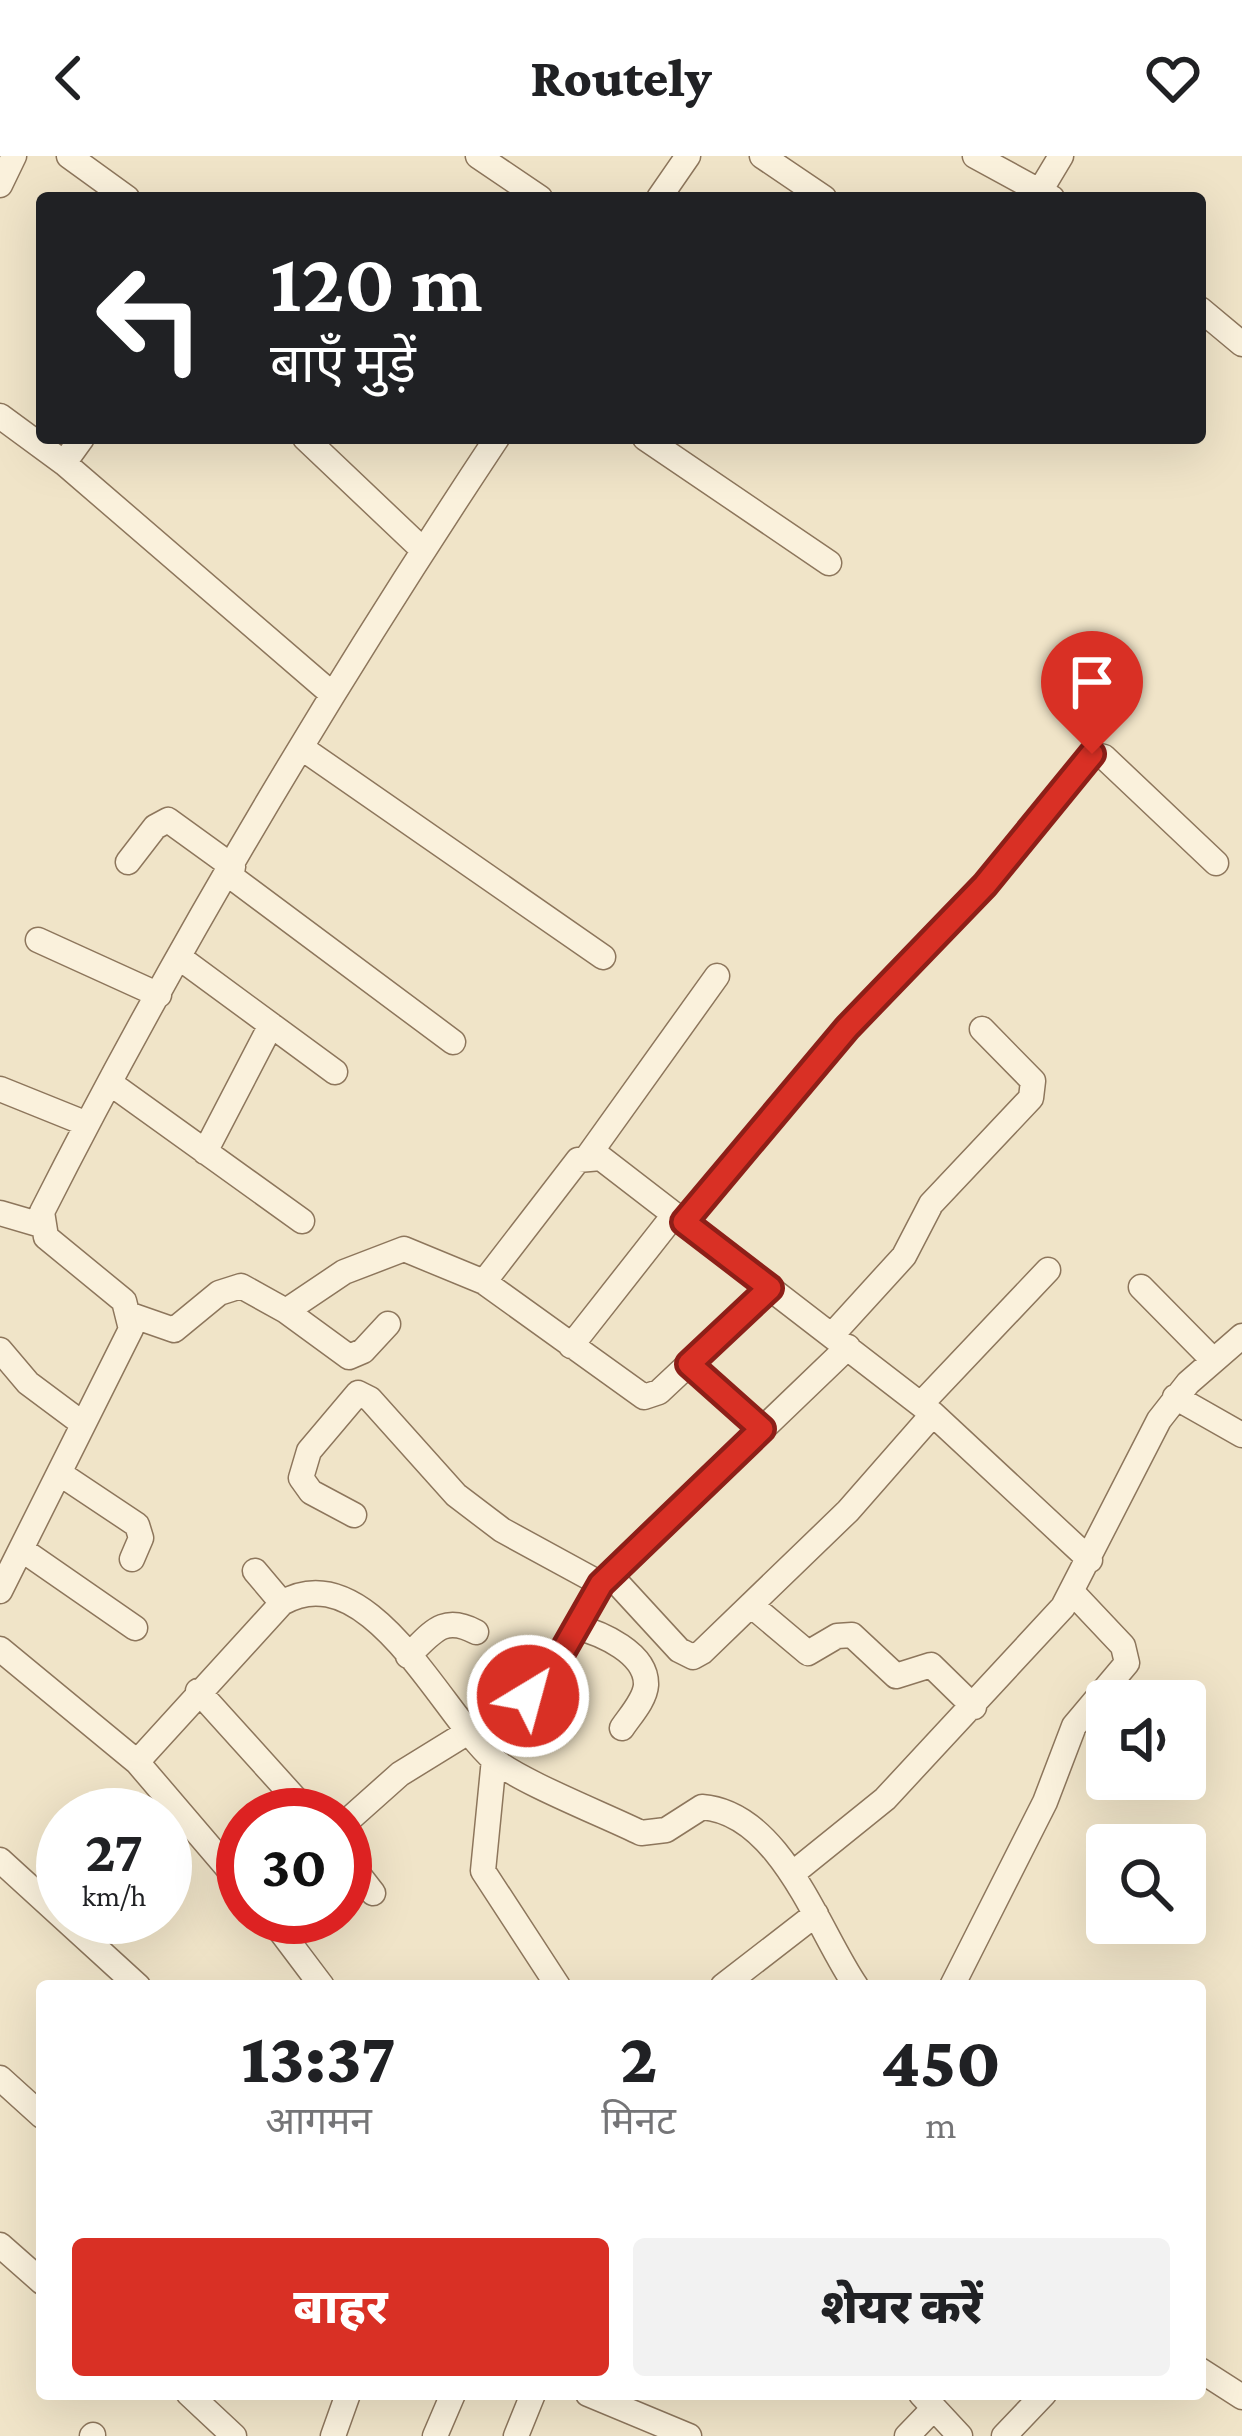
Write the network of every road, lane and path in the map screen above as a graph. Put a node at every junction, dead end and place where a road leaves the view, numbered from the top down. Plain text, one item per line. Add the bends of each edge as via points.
1 (14, 156) edge
2 (478, 156) edge
3 (688, 156) edge
4 (762, 156) edge
5 (975, 156) edge
6 (1060, 156) edge
7 (79, 158) edge
8 (0, 185) edge
9 (120, 192) edge
10 (530, 192) edge
11 (662, 192) edge
12 (815, 192) edge
13 (1041, 192) edge
14 (1047, 192) edge
15 (1206, 314) edge
16 (1242, 344) edge
17 (0, 416) edge
18 (36, 442) edge
19 (38, 444) edge
20 (78, 444) edge
21 (311, 444) edge
22 (492, 444) edge
23 (654, 444) edge
24 (64, 463) junction
25 (422, 550) junction
26 (829, 563) dead end
27 (332, 694) junction
28 (302, 748) junction
29 (128, 862) dead end
30 (1216, 862) dead end
31 (231, 871) junction
32 (38, 940) dead end
33 (603, 957) dead end
34 (181, 958) junction
35 (717, 976) dead end
36 (160, 995) junction
37 (271, 1024) junction
38 (982, 1029) dead end
39 (453, 1042) dead end
40 (334, 1072) dead end
41 (110, 1084) junction
42 (0, 1089) edge
43 (87, 1124) junction
44 (205, 1152) junction
45 (588, 1156) junction
46 (0, 1213) edge
47 (679, 1218) junction
48 (302, 1221) dead end
49 (41, 1225) junction
50 (1048, 1270) dead end
51 (484, 1282) junction
52 (1141, 1287) dead end
53 (770, 1288) junction
54 (286, 1310) junction
55 (131, 1316) junction
56 (388, 1324) dead end
57 (1242, 1336) edge
58 (840, 1341) junction
59 (571, 1346) junction
60 (0, 1350) edge
61 (1212, 1359) junction
62 (689, 1364) junction
63 (9, 1381) edge
64 (1175, 1397) junction
65 (927, 1409) junction
66 (83, 1424) junction
67 (762, 1429) junction
68 (1242, 1435) edge
69 (59, 1472) junction
70 (354, 1515) dead end
71 (21, 1549) junction
72 (132, 1559) dead end
73 (1090, 1560) junction
74 (255, 1571) dead end
75 (605, 1579) junction
76 (0, 1591) edge
77 (1073, 1593) junction
78 (282, 1603) junction
79 (751, 1604) junction
80 (576, 1627) junction
81 (135, 1628) dead end
82 (476, 1632) dead end
83 (0, 1649) edge
84 (409, 1656) junction
85 (198, 1691) junction
86 (974, 1707) junction
87 (470, 1727) junction
88 (622, 1727) dead end
89 (494, 1760) junction
90 (137, 1762) junction
91 (286, 1788) edge
92 (372, 1799) edge
93 (216, 1854) edge
94 (0, 1860) edge
95 (792, 1874) junction
96 (372, 1890) edge
97 (374, 1892) dead end
98 (816, 1914) junction
99 (290, 1944) edge
100 (131, 1980) edge
101 (317, 1980) edge
102 (554, 1980) edge
103 (731, 1980) edge
104 (853, 1980) edge
105 (955, 1980) edge
106 (0, 2078) edge
107 (36, 2111) edge
108 (0, 2246) edge
109 (36, 2277) edge
110 (1206, 2373) edge
111 (1242, 2397) edge
112 (195, 2400) edge
113 (346, 2400) edge
114 (450, 2400) edge
115 (531, 2400) edge
116 (602, 2400) edge
117 (1038, 2400) edge
118 (928, 2401) edge
119 (234, 2436) edge
120 (333, 2436) edge
121 (435, 2436) edge
122 (516, 2436) edge
123 (689, 2436) edge
124 (908, 2436) edge
125 (960, 2436) edge
126 (1004, 2436) edge

1 - 8 street
2 - 10 street
3 - 11 street
4 - 12 street
5 - 13 street
6 - 14 street
7 - 9 street
15 - 16 street
17 - 18 street
19 - 24 street
20 - 24 street
21 - 25 street
22 - 25 street
23 - 26 street
24 - 27 street
25 - 27 street
27 - 28 street
28 - 31 street
28 - 33 street
29 - 31 street via 168,820
30 - 47 street via 1105,757 1092,754 985,885
31 - 34 street
31 - 39 street
32 - 36 street
34 - 36 street
34 - 37 street
35 - 45 street
36 - 41 street
37 - 40 street
37 - 44 street
38 - 58 street via 1033,1081 1031,1098 931,1204 904,1256
41 - 43 street
41 - 44 street
42 - 43 street
43 - 49 street
44 - 48 street
45 - 47 street
45 - 51 street
46 - 49 street
47 - 53 street
47 - 59 street
49 - 55 street
50 - 65 street
51 - 54 street via 404,1249 344,1272
51 - 59 street
52 - 61 street
53 - 58 street
53 - 62 street
54 - 55 street via 241,1286 219,1293 174,1330
54 - 56 street via 349,1357
55 - 66 street via 127,1340
57 - 61 street
58 - 65 street
58 - 67 street
59 - 62 street via 644,1397
60 - 63 street
61 - 64 street
62 - 67 street
63 - 66 street
64 - 68 street
64 - 73 street
65 - 73 street
65 - 79 street via 848,1511
66 - 69 street
67 - 75 street
69 - 71 street
69 - 72 street via 137,1525
70 - 75 street via 301,1478 309,1451 358,1394 478,1512
71 - 76 street
71 - 81 street
73 - 77 street
74 - 78 street
75 - 79 street via 693,1657
75 - 80 street
77 - 86 street
77 - 105 street via 1124,1646 1126,1663 1074,1726
78 - 84 street via 327,1592 367,1613
78 - 85 street
79 - 86 street via 808,1653 852,1635 896,1676 931,1665
80 - 87 street via 541,1687
80 - 88 street via 614,1639 644,1675 645,1693
82 - 84 street via 445,1624
83 - 90 street
84 - 87 street
85 - 90 street
85 - 91 street
86 - 95 street via 863,1820
87 - 89 street
87 - 92 street
89 - 95 street via 641,1833 712,1808 766,1842
89 - 102 street via 483,1871
90 - 93 street
94 - 100 street
95 - 98 street
96 - 97 street
98 - 103 street
98 - 104 street
99 - 101 street
106 - 107 street
108 - 109 street
110 - 111 street
112 - 119 street
113 - 120 street
114 - 121 street
115 - 122 street
116 - 123 street
117 - 126 street
118 - 124 street
118 - 125 street

